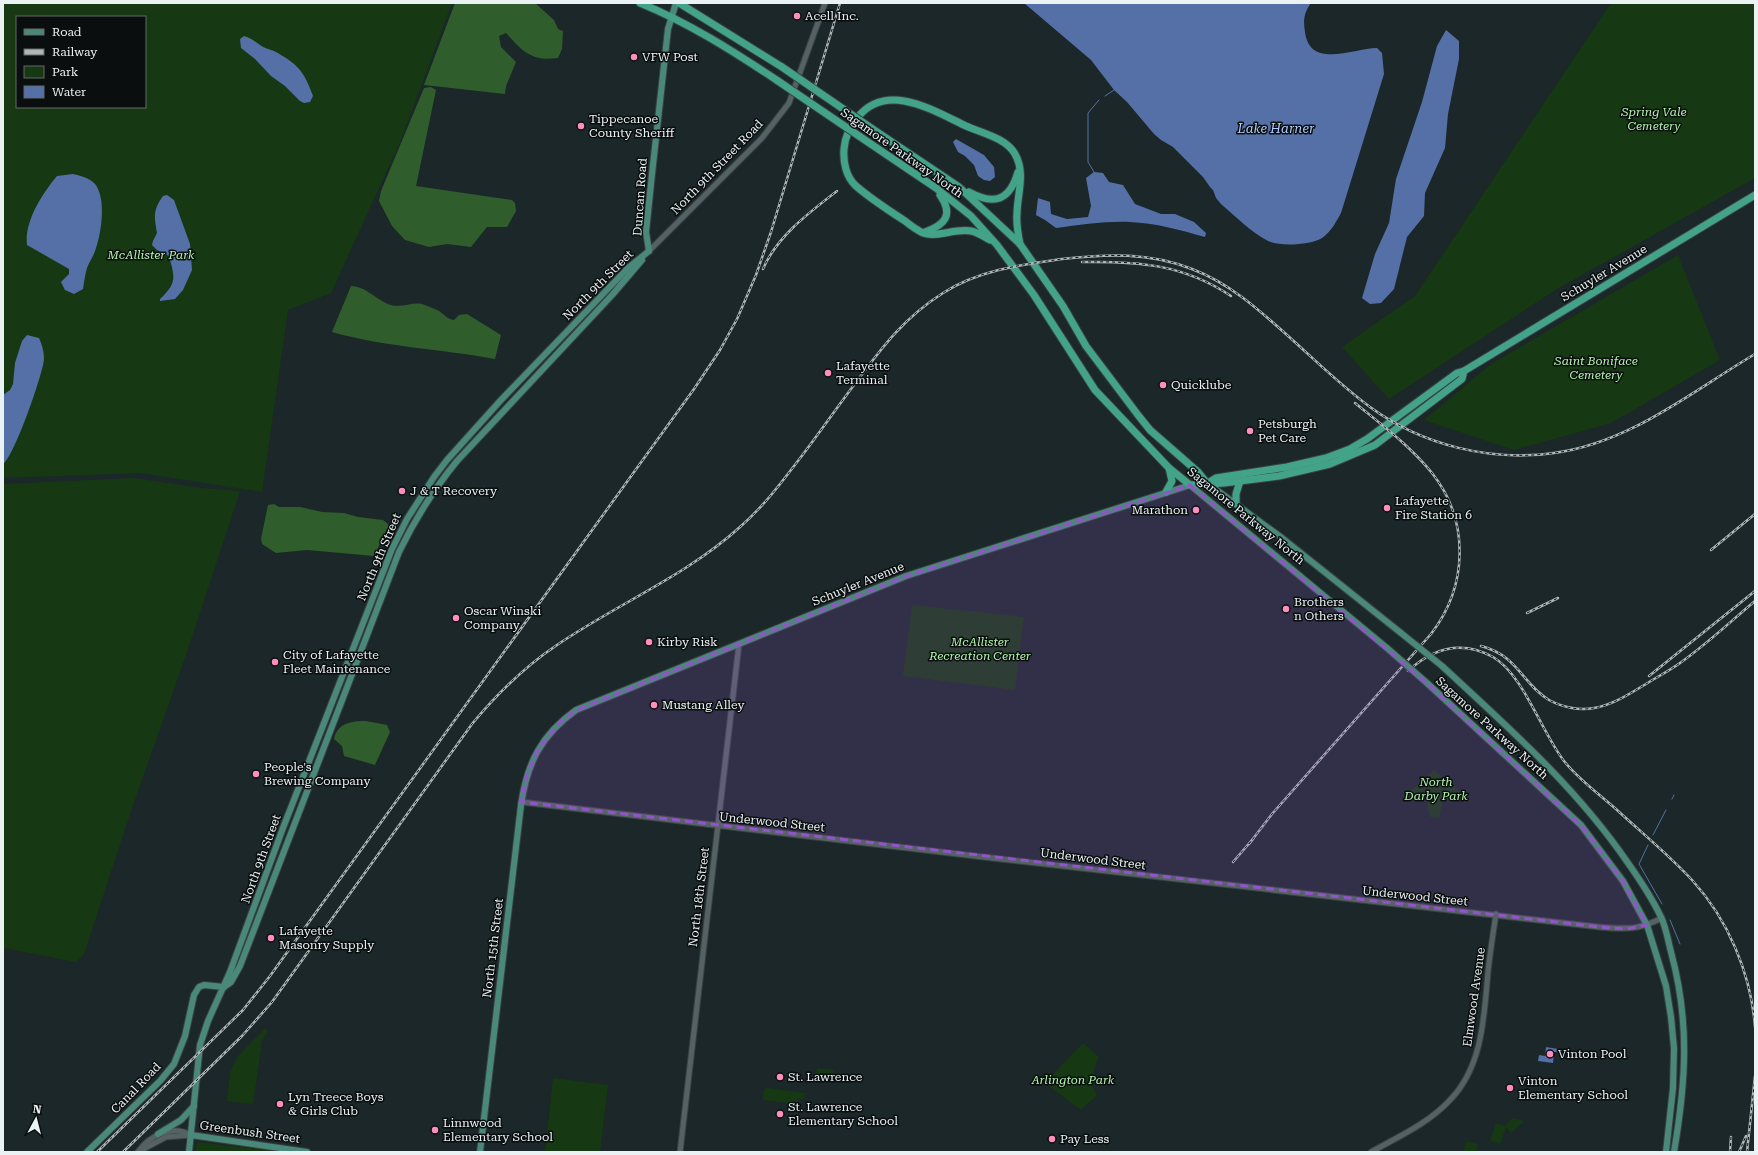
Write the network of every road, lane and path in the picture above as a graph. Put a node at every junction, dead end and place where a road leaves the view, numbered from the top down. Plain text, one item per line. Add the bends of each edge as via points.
1 (640, 3) edge
2 (676, 3) edge
3 (679, 3) edge
4 (825, 3) edge
5 (672, 16) junction
6 (1019, 166) junction
7 (959, 187) junction
8 (936, 188) junction
9 (1755, 195) edge
10 (922, 232) junction
11 (1020, 244) junction
12 (997, 245) junction
13 (650, 251) junction
14 (1464, 371) junction
15 (1169, 468) junction
16 (1240, 481) junction
17 (1207, 483) junction
18 (1190, 485) junction
19 (1166, 492) junction
20 (1236, 504) junction
21 (739, 644) junction
22 (538, 749) joint
23 (521, 802) junction
24 (717, 826) junction
25 (1496, 914) junction
26 (1662, 918) junction
27 (1647, 926) junction
28 (224, 987) junction
29 (194, 1106) junction
30 (158, 1134) junction
31 (191, 1134) junction
32 (87, 1152) edge
33 (189, 1152) edge
34 (307, 1152) edge
35 (480, 1152) edge
36 (680, 1152) edge
37 (1371, 1152) edge
38 (1666, 1152) edge
39 (1674, 1152) edge

1 - 5 highway, Sagamore Parkway North
2 - 5 main road, Duncan Road
3 - 7 highway, Sagamore Parkway North, bridge via 782,68
4 - 13 street, North 9th Street Road via 789,103 757,143
5 - 8 highway, Sagamore Parkway North, bridge via 718,41
5 - 13 main road, Duncan Road via 668,29 646,232
6 - 7 highway via 1012,188 992,200 981,199
6 - 10 highway via 1015,154 1003,142 912,102 891,100 870,106 862,112 846,135 843,154 847,172 854,184 875,202
6 - 11 highway via 1021,183 1017,230
7 - 11 highway, Sagamore Parkway North
8 - 10 highway via 945,202 947,214 944,222 937,228
8 - 12 highway, Sagamore Parkway North via 971,216
9 - 14 highway, Schuyler Avenue
10 - 12 highway via 933,234 972,231
11 - 17 highway, Sagamore Parkway North via 1063,306 1086,346 1138,415 1150,430
12 - 15 highway, Sagamore Parkway North via 1034,295 1096,390
13 - 28 main road, North 9th Street via 628,268 462,442 434,477 407,519 392,549
14 - 16 highway, Schuyler Avenue via 1462,379 1375,445 1330,464 1279,476
14 - 17 highway, Schuyler Avenue via 1457,373 1372,436 1350,449 1318,460 1271,471 1216,478
15 - 18 highway, Sagamore Parkway North
15 - 19 highway via 1172,481
16 - 17 highway, Schuyler Avenue
16 - 20 highway
17 - 18 highway, Schuyler Avenue
17 - 20 main road, Sagamore Parkway North
18 - 19 main road, Schuyler Avenue
18 - 27 main road, Sagamore Parkway North, bridge via 1387,648 1581,825 1623,881
19 - 21 main road, Schuyler Avenue via 906,576
20 - 26 main road, Sagamore Parkway North, bridge via 1442,666 1526,744 1580,800 1609,835 1646,889
21 - 22 main road, Schuyler Avenue via 576,710 549,733
21 - 24 street, North 18th Street
22 - 23 main road, North 15th Street via 527,774
23 - 24 street, Underwood Street
23 - 35 main road, North 15th Street
24 - 25 street, Underwood Street
24 - 36 street, North 18th Street
25 - 27 street, Underwood Street via 1627,929
25 - 37 street, Elmwood Avenue via 1483,1021 1475,1060 1459,1090 1430,1118
26 - 27 street, Underwood Street
26 - 39 main road, Sagamore Parkway North via 1676,972 1685,1045 1682,1103
27 - 38 main road, Sagamore Parkway North via 1666,986 1674,1048 1673,1088
28 - 29 main road, North 9th Street via 200,1045
28 - 32 main road, Canal Road via 204,984 195,991 185,1036 174,1064
29 - 30 main road via 181,1120
29 - 31 main road, North 9th Street
30 - 31 street via 180,1131
30 - 31 street via 138,1152 166,1137
31 - 33 main road, North 9th Street
31 - 34 main road, Greenbush Street

